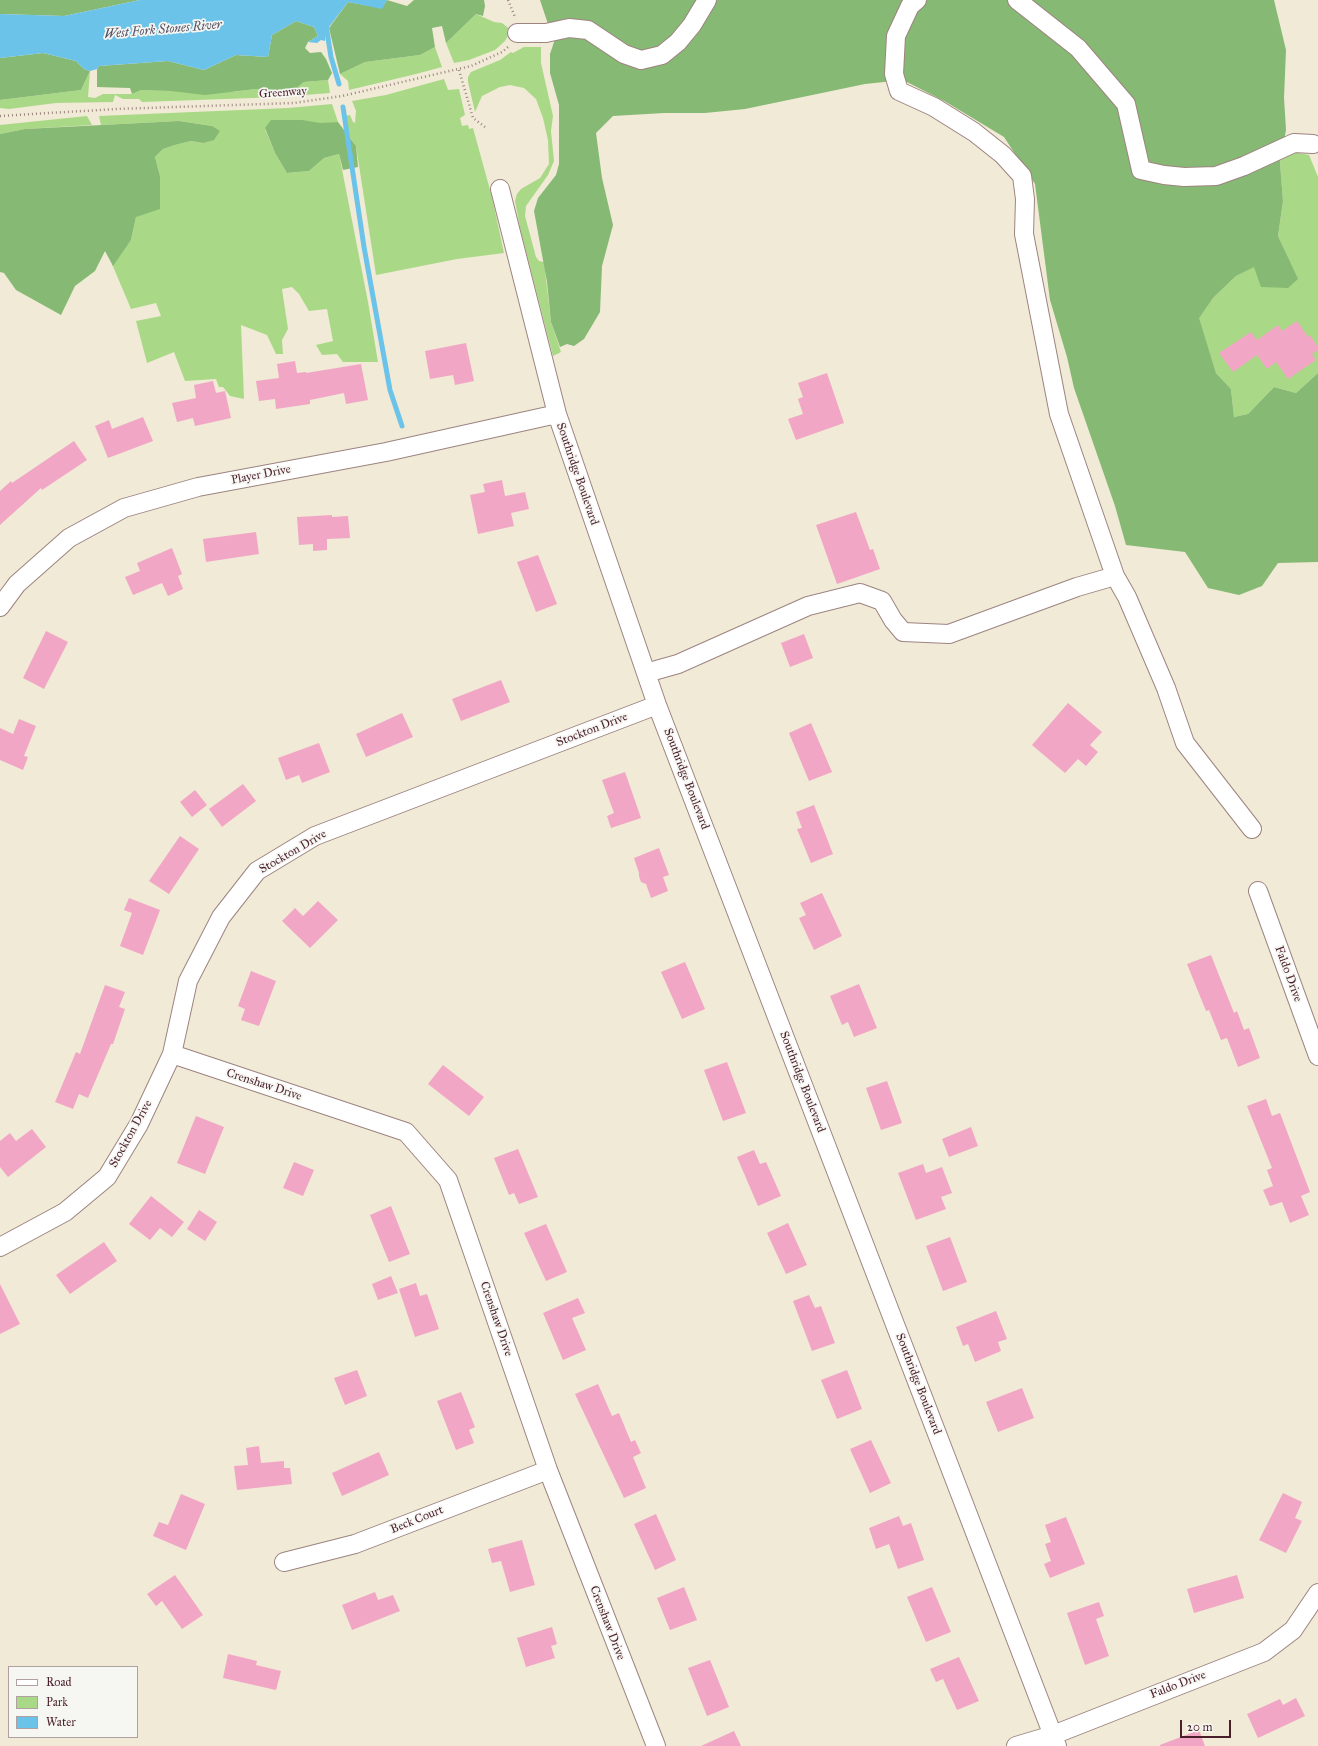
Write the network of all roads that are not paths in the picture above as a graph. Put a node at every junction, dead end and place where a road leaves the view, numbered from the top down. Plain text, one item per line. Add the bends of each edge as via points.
1 (707, 0) edge
2 (917, 0) edge
3 (1017, 0) edge
4 (517, 33) road end
5 (1313, 144) dead end
6 (500, 189) dead end
7 (556, 414) junction
8 (1115, 576) junction
9 (0, 607) edge
10 (646, 673) junction
11 (657, 705) junction
12 (1252, 830) dead end
13 (1258, 891) dead end
14 (172, 1054) junction
15 (1318, 1056) edge
16 (0, 1247) edge
17 (548, 1470) junction
18 (284, 1562) dead end
19 (1318, 1593) edge
20 (1055, 1740) edge
21 (656, 1746) edge
22 (1016, 1746) edge

1 - 4 street via 678,42 662,56 641,60 624,54 588,30 569,28 546,33
2 - 8 street via 910,6 896,36 894,74 899,91 934,107 974,132 1003,155 1022,176 1025,199 1024,234 1059,414
3 - 5 street via 1078,48 1126,104 1141,170 1184,177 1216,176 1294,143
6 - 7 street, Southridge Boulevard
7 - 9 street, Player Drive via 386,452 198,487 124,508 69,538 17,584
7 - 10 street, Southridge Boulevard
8 - 10 street via 949,634 903,632 882,600 860,593 808,606 678,664
8 - 12 street via 1127,597 1166,688 1186,743
10 - 11 street, Southridge Boulevard
11 - 14 street, Stockton Drive via 315,836 257,871 221,917 188,981
11 - 20 street, Southridge Boulevard
13 - 15 street, Faldo Drive
14 - 16 street, Stockton Drive via 139,1124 107,1177 65,1212
14 - 17 street, Crenshaw Drive via 406,1132 448,1180
17 - 18 street, Beck Court via 355,1544
17 - 21 street, Crenshaw Drive
19 - 20 street, Faldo Drive via 1293,1630 1264,1652
20 - 22 street, Faldo Drive

